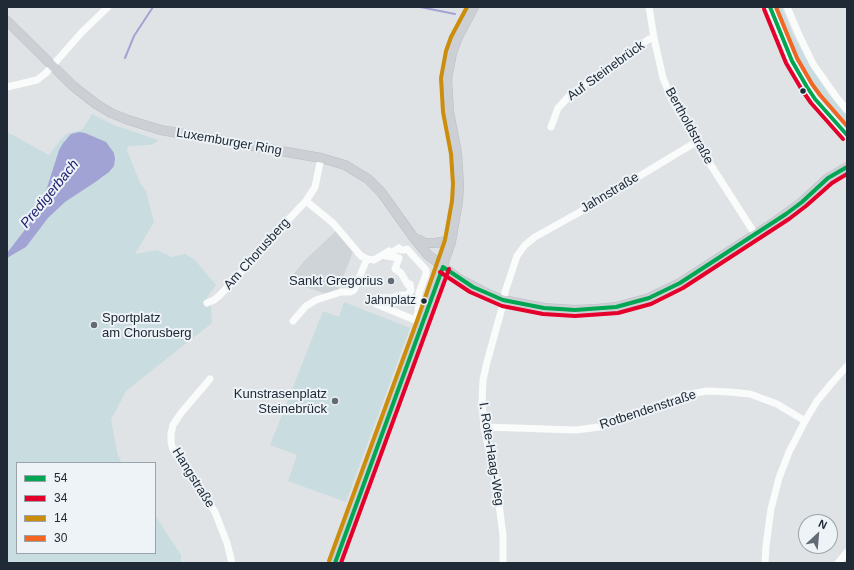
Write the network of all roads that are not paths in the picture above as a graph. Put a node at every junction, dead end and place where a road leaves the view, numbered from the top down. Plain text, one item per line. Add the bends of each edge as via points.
1 (108, 7) edge
2 (474, 7) edge
3 (649, 7) edge
4 (770, 7) edge
5 (787, 7) edge
6 (7, 21) edge
7 (654, 38) junction
8 (52, 66) junction
9 (7, 87) edge
10 (847, 110) edge
11 (551, 127) dead end
12 (847, 135) edge
13 (696, 142) junction
14 (321, 158) junction
15 (847, 167) edge
16 (306, 201) junction
17 (454, 231) junction
18 (755, 234) junction
19 (414, 238) junction
20 (394, 248) dead end
21 (415, 258) joint
22 (367, 259) junction
23 (443, 267) junction
24 (503, 300) junction
25 (207, 303) dead end
26 (293, 321) dead end
27 (847, 366) edge
28 (210, 379) dead end
29 (804, 421) junction
30 (484, 427) junction
31 (847, 552) edge
32 (232, 563) edge
33 (336, 563) edge
34 (502, 563) edge
35 (765, 563) edge
36 (838, 563) edge

1 - 8 street
2 - 17 main road via 457,39 447,79 459,184
3 - 7 street, Bertholdstraße
4 - 12 street via 792,61 807,87
5 - 10 street via 813,64
6 - 8 main road, Luxemburger Ring
7 - 11 street, Auf Steinebrück via 571,94 558,108
7 - 13 street, Bertholdstraße via 672,100
8 - 9 street via 37,80
8 - 14 main road, Luxemburger Ring via 96,104 128,120 161,130
13 - 18 street, Bertholdstraße
13 - 24 street, Jahnstraße via 525,245 517,256
14 - 16 street, Am Chorusberg via 315,187
14 - 19 main road, Luxemburger Ring via 345,165 368,179 381,192
15 - 18 main road via 828,178 802,202
16 - 22 street via 333,223 357,252
16 - 25 street, Am Chorusberg via 219,296
17 - 19 main road via 446,241 436,243 426,243
17 - 23 main road
18 - 24 main road via 680,283 649,298 623,305 576,310 544,308
19 - 23 main road, Luxemburger Ring via 428,255
20 - 22 street via 374,260
21 - 21 street via 407,249 399,248 386,256 399,258 395,268 408,285 410,284 411,291 404,298 403,295 378,298 376,304 416,320 419,293 426,270
22 - 26 street via 354,290 316,300 306,306
23 - 24 main road via 473,287
23 - 33 main road
24 - 30 street, I. Rote-Haag-Weg via 483,380
27 - 29 street
28 - 32 street, Hangstraße via 177,419 170,434 173,450 215,512
29 - 30 street, Rotbendenstraße via 777,404 750,394 707,391 685,395 599,427 576,430
29 - 35 street via 779,478 768,531
30 - 34 street, I. Rote-Haag-Weg via 496,482 503,535
31 - 36 street

